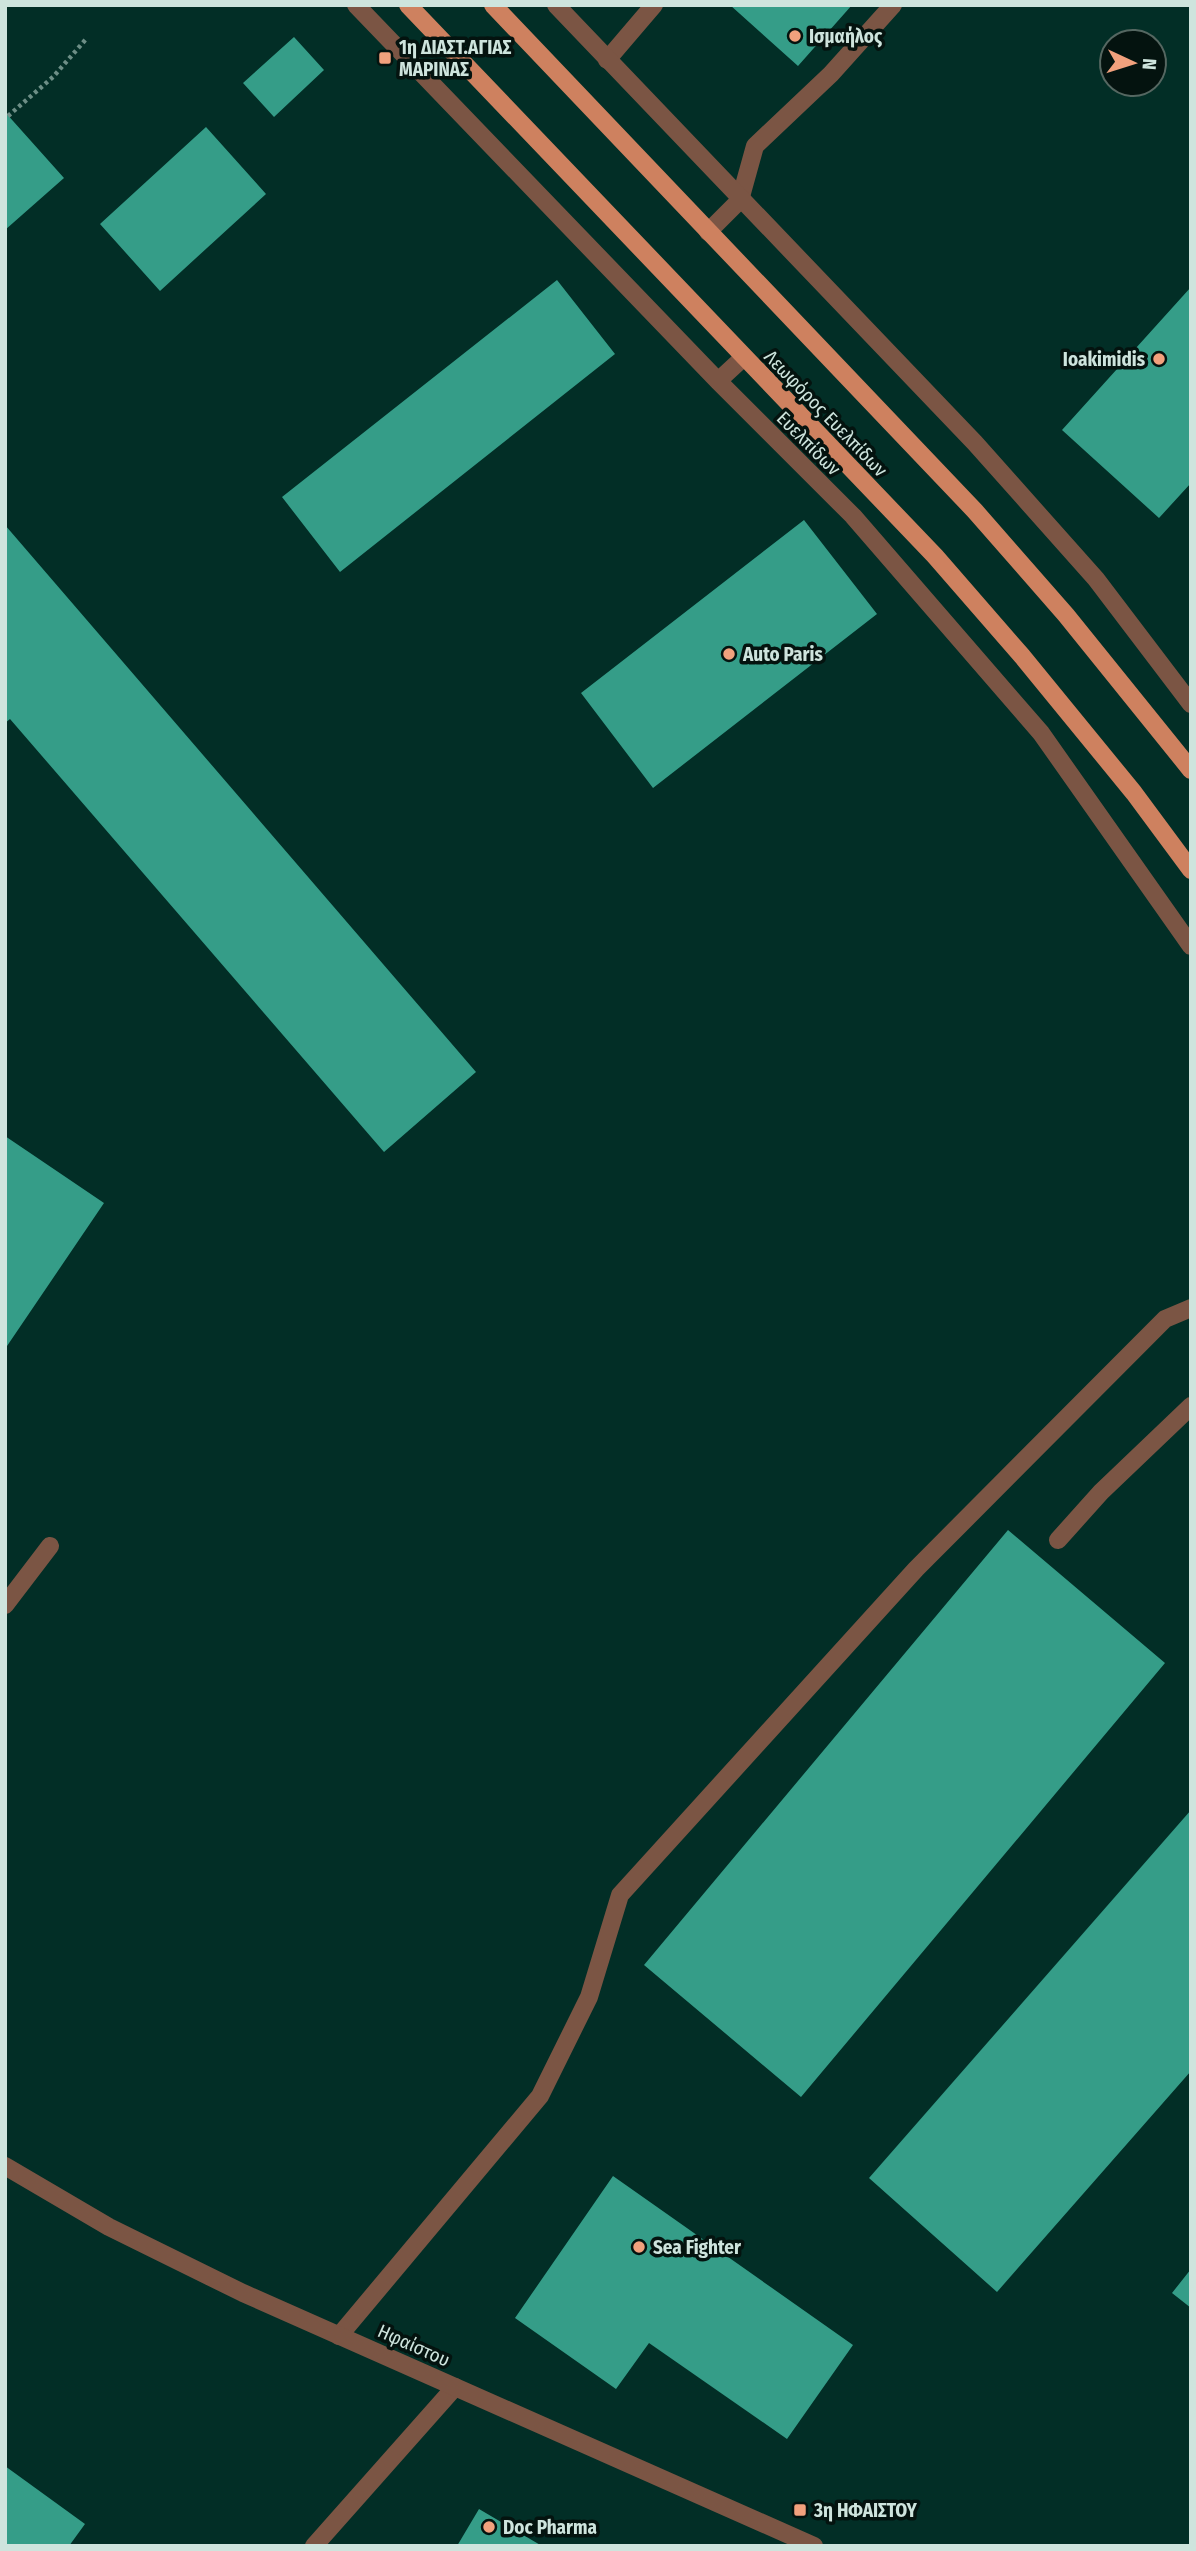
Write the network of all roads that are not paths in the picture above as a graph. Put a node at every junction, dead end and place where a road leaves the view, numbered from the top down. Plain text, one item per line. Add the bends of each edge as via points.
1 (356, 5) edge
2 (408, 5) edge
3 (493, 5) edge
4 (556, 5) edge
5 (654, 5) edge
6 (893, 5) edge
7 (607, 60) junction
8 (740, 200) junction
9 (708, 232) junction
10 (744, 357) junction
11 (719, 381) junction
12 (1191, 704) edge
13 (1191, 769) edge
14 (1191, 870) edge
15 (1191, 946) edge
16 (1191, 1308) edge
17 (1191, 1406) edge
18 (1058, 1541) dead end
19 (50, 1546) dead end
20 (5, 1605) edge
21 (5, 2166) edge
22 (339, 2336) junction
23 (455, 2387) junction
24 (314, 2546) edge
25 (814, 2546) edge

1 - 11 street, Ευελπίδων
2 - 10 main road, Λεωφόρος Ευελπίδων
3 - 9 main road, Λεωφόρος Ευελπίδων
4 - 7 street
5 - 7 street
6 - 8 street via 831,74 755,146
7 - 8 street
8 - 9 street
8 - 12 street via 975,443 1096,579
9 - 13 main road, Λεωφόρος Ευελπίδων via 975,511
10 - 11 street
10 - 14 main road, Λεωφόρος Ευελπίδων via 935,556 1134,793
11 - 15 street, Ευελπίδων via 853,516 1041,733
16 - 22 street via 1165,1319 916,1569 620,1895 589,1997 540,2096
17 - 18 street via 1101,1492
19 - 20 street
21 - 22 street, Ηφαίστου via 109,2227
22 - 23 street, Ηφαίστου
23 - 24 street
23 - 25 street, Ηφαίστου

